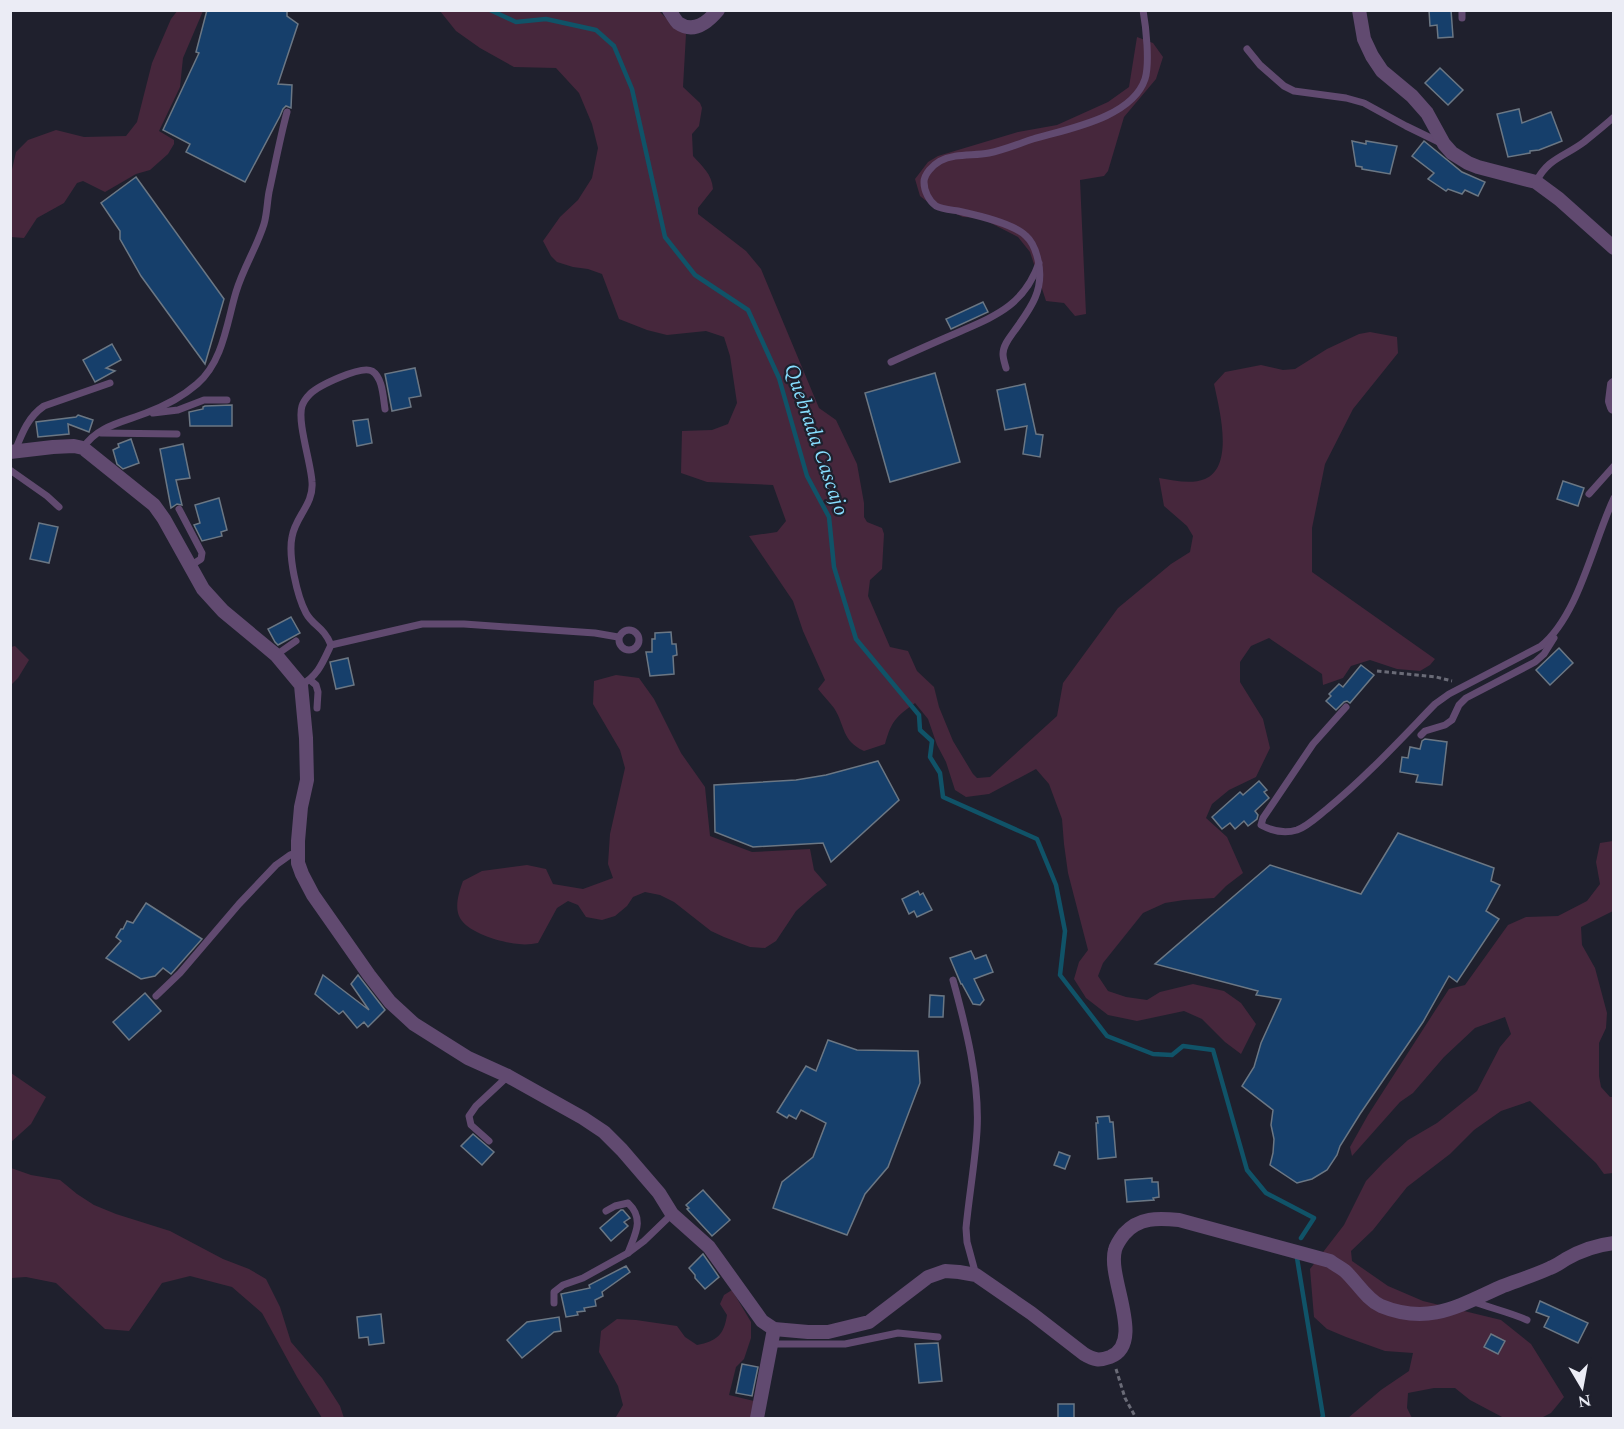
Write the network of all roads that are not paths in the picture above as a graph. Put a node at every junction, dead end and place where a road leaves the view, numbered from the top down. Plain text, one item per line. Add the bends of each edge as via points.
1 (669, 10) edge
2 (718, 10) edge
3 (1143, 10) edge
4 (1359, 10) edge
5 (1246, 49) dead end
6 (287, 112) dead end
7 (1614, 117) edge
8 (1444, 144) junction
9 (1536, 182) junction
10 (1614, 248) edge
11 (1039, 263) junction
12 (891, 363) dead end
13 (1006, 368) dead end
14 (110, 383) dead end
15 (1614, 385) edge
16 (226, 400) dead end
17 (1614, 407) edge
18 (385, 409) dead end
19 (145, 413) junction
20 (98, 432) junction
21 (177, 434) dead end
22 (84, 448) junction
23 (13, 451) edge
24 (1614, 466) edge
25 (10, 470) edge
26 (1589, 494) dead end
27 (1614, 498) edge
28 (59, 507) dead end
29 (179, 509) dead end
30 (190, 566) junction
31 (1560, 625) junction
32 (618, 637) dead end
33 (296, 641) dead end
34 (331, 645) junction
35 (276, 655) junction
36 (305, 683) junction
37 (1346, 707) dead end
38 (317, 708) dead end
39 (1421, 735) dead end
40 (298, 852) junction
41 (953, 980) dead end
42 (156, 996) dead end
43 (508, 1076) junction
44 (489, 1141) dead end
45 (606, 1211) dead end
46 (672, 1214) junction
47 (1614, 1243) edge
48 (628, 1253) junction
49 (976, 1275) junction
50 (1472, 1301) junction
51 (554, 1303) dead end
52 (1527, 1320) dead end
53 (774, 1329) junction
54 (938, 1337) dead end
55 (771, 1344) junction
56 (757, 1419) edge

1 - 2 street via 689,28 702,26
3 - 11 lane via 1145,81 1120,108 1085,125 989,153 940,161 924,180 927,196 936,207 1008,225 1026,236 1036,249
4 - 8 street via 1364,39 1372,56 1382,71 1427,113
5 - 8 lane via 1294,91 1364,103
6 - 19 lane via 265,222 213,363 204,378 189,390
7 - 9 lane via 1582,144 1547,165
8 - 9 street via 1468,163
9 - 10 street
11 - 12 lane via 1026,289 1002,312
11 - 13 lane via 1040,288 1006,343
14 - 23 lane via 52,402 35,412
15 - 17 street
16 - 19 lane via 204,400 178,410
18 - 34 lane via 381,383 366,369 345,375 310,394 302,405 302,429 313,485 292,536 291,553 306,613
19 - 20 lane
20 - 21 lane
20 - 22 lane
22 - 23 street
22 - 30 street via 154,505
24 - 26 lane
25 - 28 lane
27 - 31 lane
29 - 30 lane via 202,554
30 - 35 street via 203,589 223,611
31 - 37 lane via 1541,646 1435,704 1346,794 1310,822 1283,832 1261,825 1306,753
31 - 39 lane via 1535,662 1466,698 1452,720
32 - 34 lane via 422,624
33 - 35 lane
34 - 36 lane via 319,671
35 - 36 street
36 - 38 lane via 316,685
36 - 40 street via 307,780
40 - 42 lane via 276,865
40 - 43 street via 298,863 310,890 390,1002 414,1024 468,1058
41 - 49 lane via 968,1037 977,1102 966,1228
43 - 44 lane via 469,1116 471,1125
43 - 46 street via 604,1132 659,1193
45 - 48 lane via 628,1203 634,1209 638,1222
46 - 48 lane
46 - 53 street via 709,1247 762,1321
47 - 50 street via 1593,1247
48 - 51 lane via 563,1285 554,1292
49 - 50 street via 1093,1360 1114,1355 1126,1334 1113,1265 1115,1250 1129,1229 1158,1218 1179,1220 1330,1261 1379,1305 1405,1313 1427,1315
49 - 53 street via 945,1271 928,1277 869,1322 828,1332
50 - 52 lane
53 - 55 street
54 - 55 lane via 898,1333 845,1344
55 - 56 street

